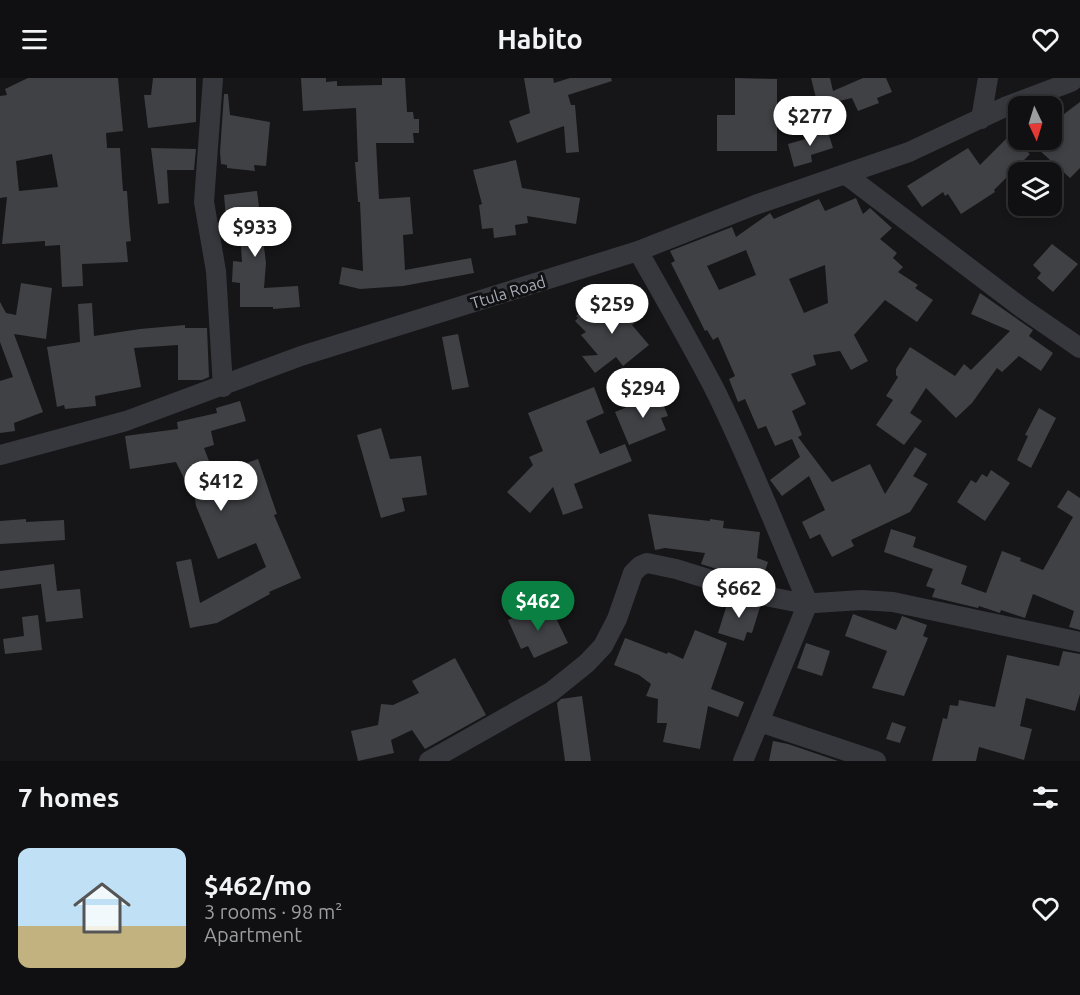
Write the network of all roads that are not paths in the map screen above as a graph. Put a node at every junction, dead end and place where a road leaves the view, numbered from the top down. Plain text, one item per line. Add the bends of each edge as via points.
1 (213, 78) edge
2 (988, 78) edge
3 (1075, 83) edge
4 (981, 118) junction
5 (845, 174) junction
6 (638, 251) junction
7 (1080, 348) edge
8 (223, 387) junction
9 (0, 455) edge
10 (808, 603) junction
11 (1080, 642) edge
12 (760, 722) junction
13 (429, 761) edge
14 (743, 761) edge
15 (876, 761) edge

1 - 8 street via 204,202 216,271
2 - 4 street
3 - 4 street, Ttula Road
4 - 5 street, Ttula Road via 909,152
5 - 6 street, Ttula Road
5 - 7 street
6 - 8 street, Ttula Road via 301,357
6 - 10 street via 715,390
8 - 9 street, Ttula Road via 126,421
10 - 11 street via 893,602
10 - 12 street
10 - 13 street via 760,595 647,563 633,573 617,619 603,646 587,663 551,692
12 - 14 street
12 - 15 street

